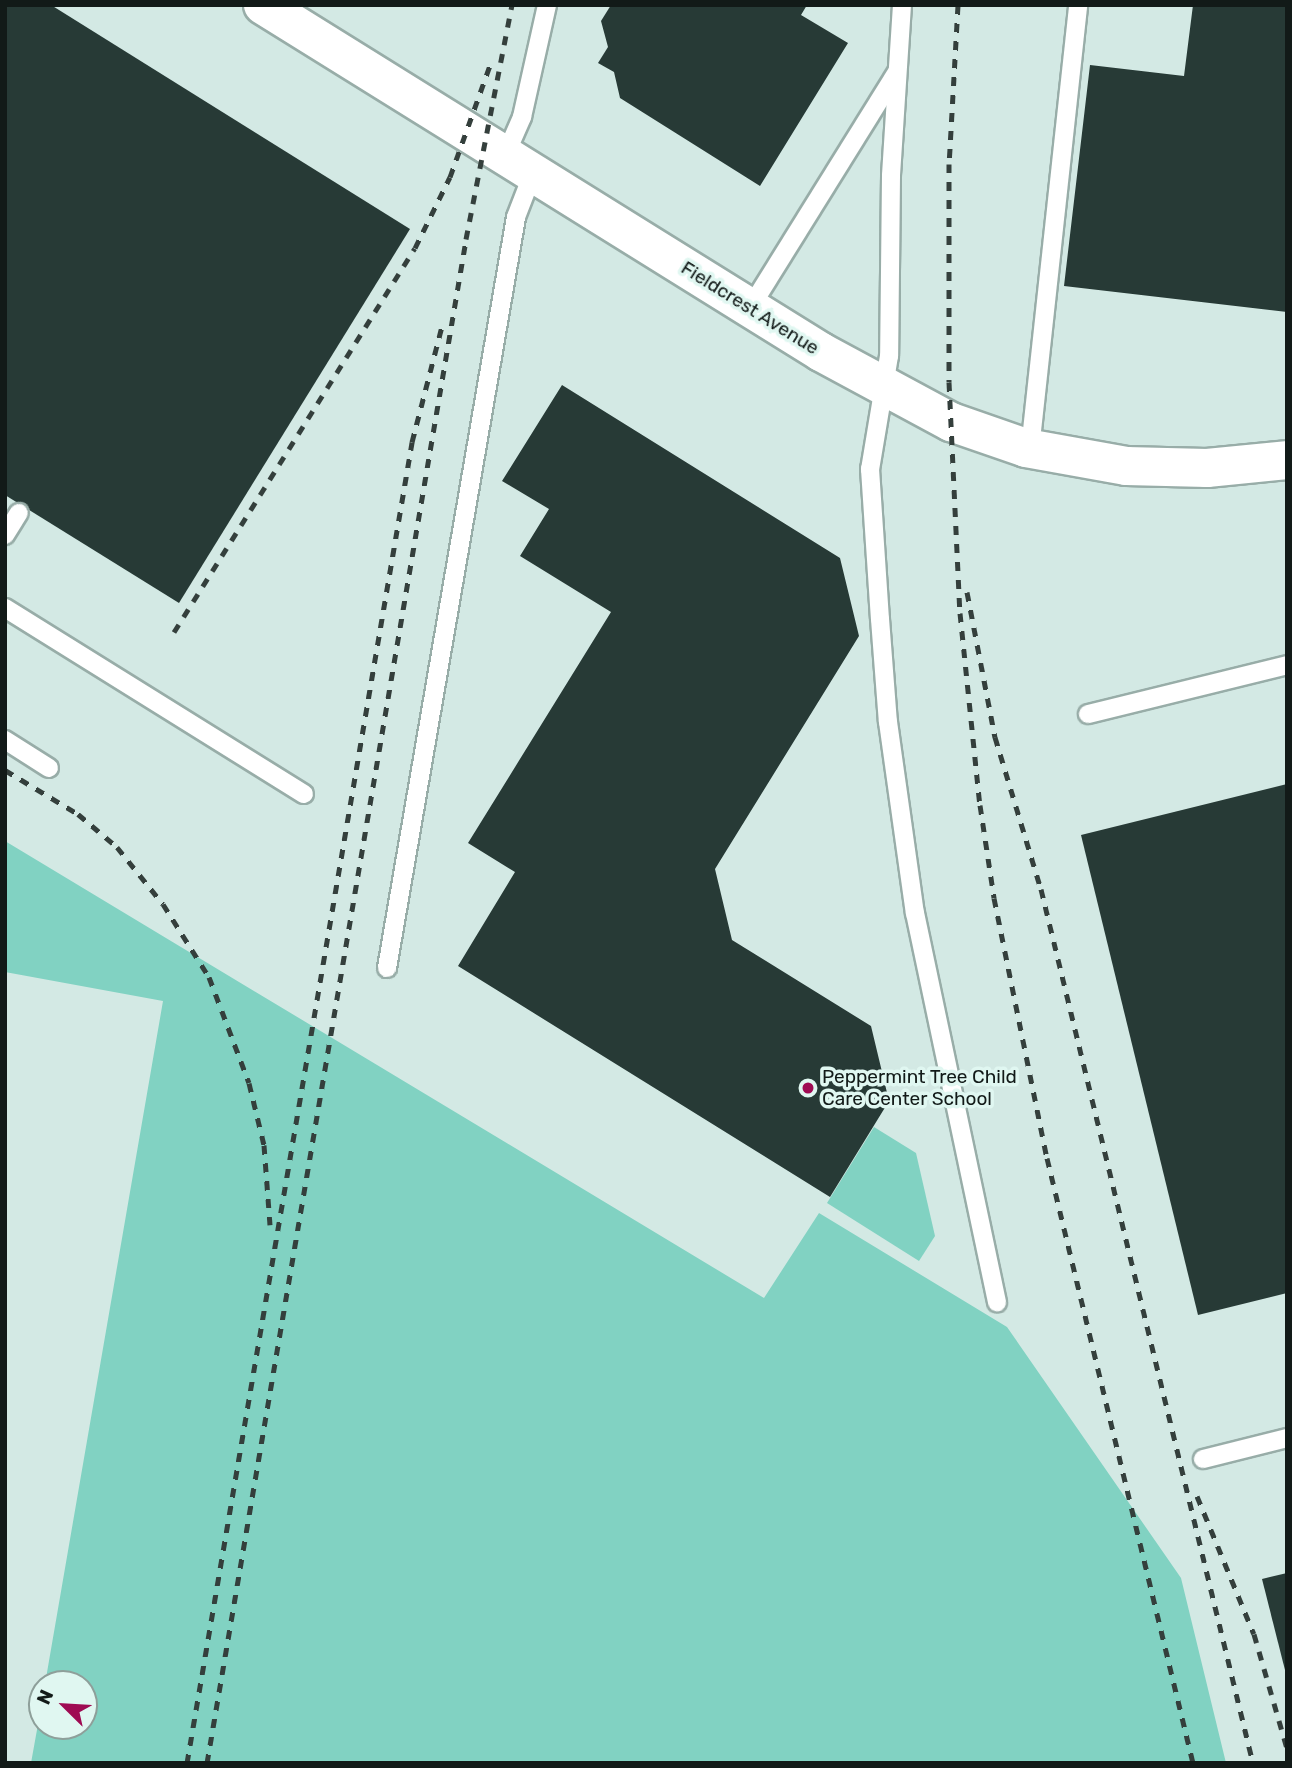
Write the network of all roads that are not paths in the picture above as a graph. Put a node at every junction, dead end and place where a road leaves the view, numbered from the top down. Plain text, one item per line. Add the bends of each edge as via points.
1 (263, 5) edge
2 (547, 5) edge
3 (902, 5) edge
4 (1078, 5) edge
5 (898, 70) junction
6 (519, 164) junction
7 (750, 308) junction
8 (885, 389) junction
9 (1030, 449) junction
10 (1287, 460) edge
11 (19, 513) dead end
12 (5, 535) edge
13 (5, 608) edge
14 (1287, 665) edge
15 (1088, 714) dead end
16 (5, 740) edge
17 (49, 768) dead end
18 (304, 794) dead end
19 (387, 968) dead end
20 (997, 1302) dead end
21 (1287, 1438) edge
22 (1203, 1459) dead end

1 - 6 street, Fieldcrest Avenue
2 - 6 lane via 523,117
3 - 5 lane
4 - 9 lane
5 - 7 lane
5 - 8 lane
6 - 7 street, Fieldcrest Avenue
6 - 19 lane via 516,217
7 - 8 street, Fieldcrest Avenue
8 - 9 street, Fieldcrest Avenue via 951,422
8 - 20 lane via 873,441 870,483 895,780 921,944
9 - 10 street, Fieldcrest Avenue via 1101,463 1180,469
11 - 12 lane
13 - 18 lane
14 - 15 lane
16 - 17 lane
21 - 22 lane

